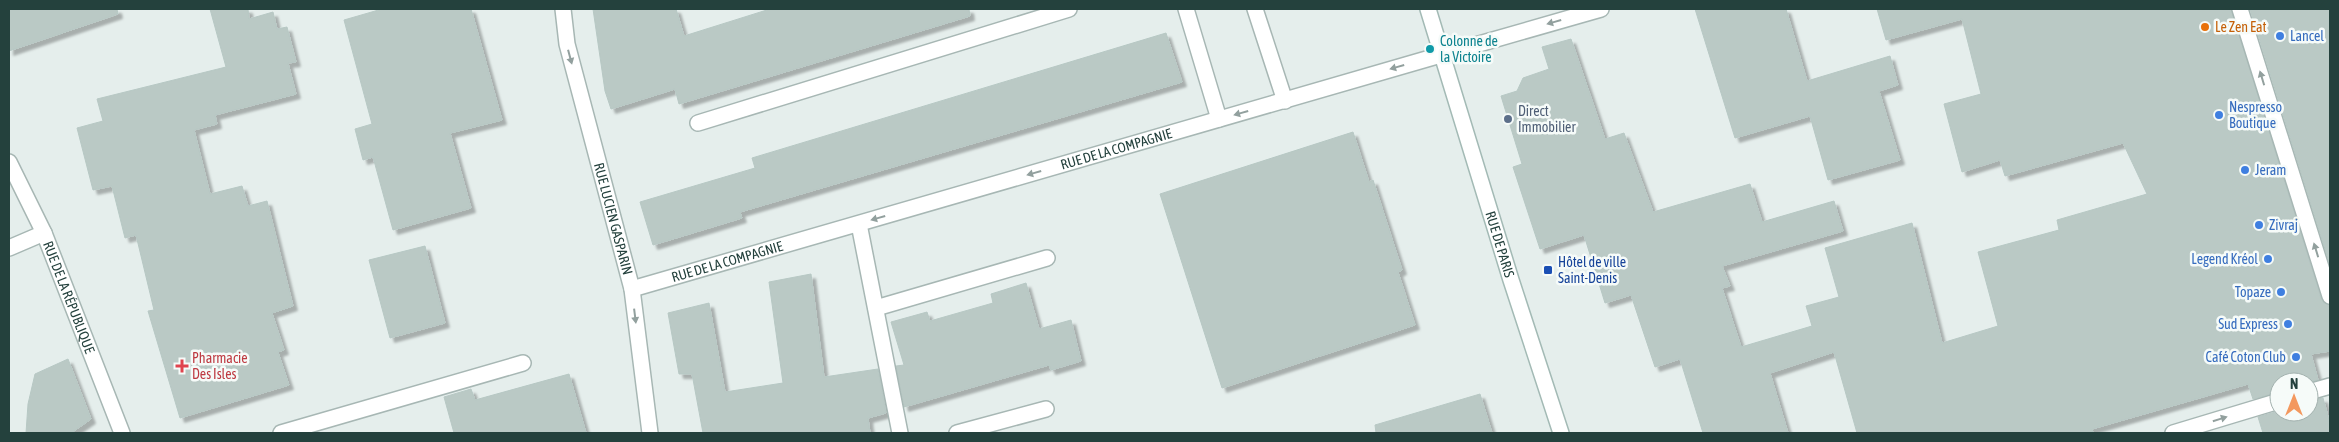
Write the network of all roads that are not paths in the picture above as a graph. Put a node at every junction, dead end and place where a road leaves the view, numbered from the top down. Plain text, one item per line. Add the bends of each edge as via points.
1 (563, 9) edge
2 (1069, 9) edge
3 (1186, 9) edge
4 (1255, 9) edge
5 (1428, 9) edge
6 (1601, 9) edge
7 (2240, 9) edge
8 (1444, 54) junction
9 (1285, 100) junction
10 (1220, 119) junction
11 (698, 123) dead end
12 (9, 162) edge
13 (859, 224) junction
14 (44, 233) junction
15 (9, 248) edge
16 (1047, 258) dead end
17 (632, 289) junction
18 (2330, 296) edge
19 (876, 308) junction
20 (523, 363) dead end
21 (2269, 404) edge
22 (1046, 409) dead end
23 (122, 433) edge
24 (281, 433) edge
25 (650, 433) edge
26 (900, 433) edge
27 (957, 433) edge
28 (1562, 433) edge
29 (2173, 433) edge

1 -> 17 street, RUE LUCIEN GASPARIN via 566,44
2 - 11 street
3 - 10 street
4 - 9 street
5 - 8 street, RUE DE PARIS
6 -> 8 street, RUE DE LA COMPAGNIE
18 -> 7 street
8 -> 9 street, RUE DE LA COMPAGNIE
8 - 28 street, RUE DE PARIS via 1508,271
9 -> 10 street, RUE DE LA COMPAGNIE
10 -> 13 street, RUE DE LA COMPAGNIE
12 - 14 street, RUE DE LA RÉPUBLIQUE
13 - 17 street, RUE DE LA COMPAGNIE
13 - 19 street
14 - 15 street
14 - 23 street, RUE DE LA RÉPUBLIQUE
16 - 19 street
17 -> 25 street, RUE LUCIEN GASPARIN
19 - 26 street
20 - 24 street
29 -> 21 street
22 - 27 street

